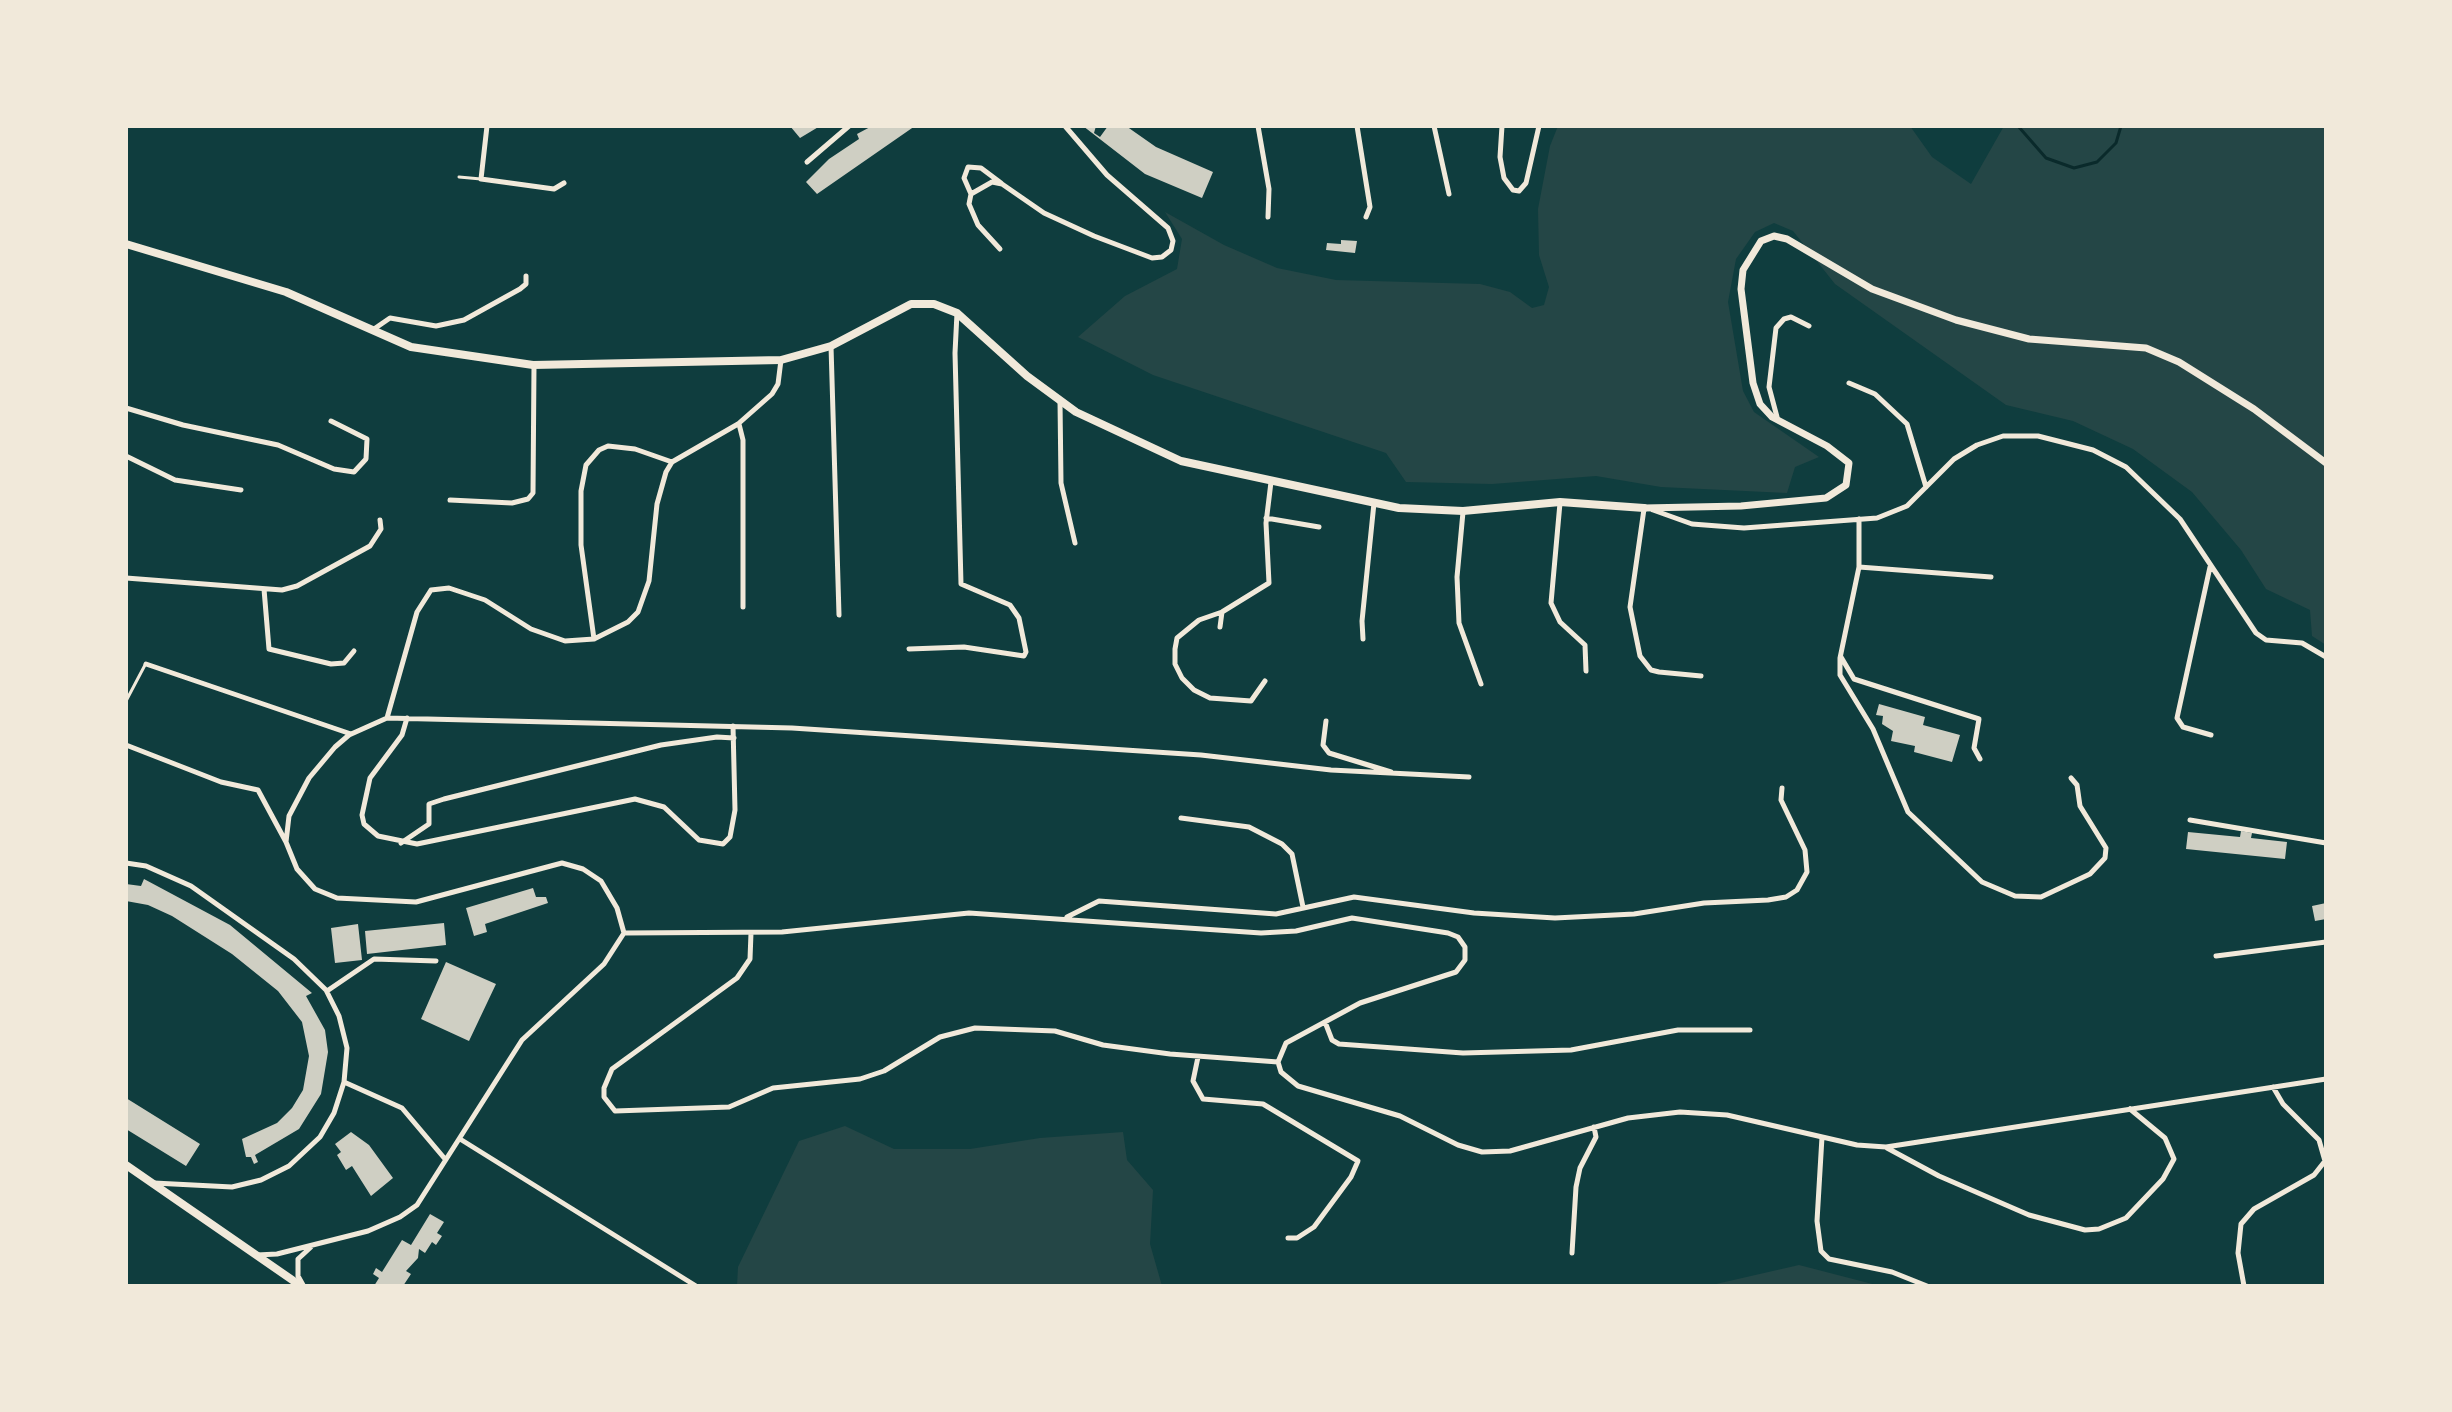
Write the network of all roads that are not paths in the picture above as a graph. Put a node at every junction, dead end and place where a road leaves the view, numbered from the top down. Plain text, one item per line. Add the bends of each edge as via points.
1 (487, 126) edge
2 (849, 126) edge
3 (1065, 126) edge
4 (1258, 126) edge
5 (1357, 126) edge
6 (1434, 126) edge
7 (1502, 126) edge
8 (1539, 126) edge
9 (807, 162) dead end
10 (459, 177) dead end
11 (481, 179) junction
12 (564, 183) dead end
13 (1002, 184) junction
14 (971, 194) junction
15 (1449, 194) dead end
16 (1268, 217) dead end
17 (1366, 217) dead end
18 (126, 244) edge
19 (1000, 249) dead end
20 (526, 276) dead end
21 (957, 313) junction
22 (1809, 326) dead end
23 (373, 330) junction
24 (831, 346) junction
25 (781, 360) junction
26 (534, 365) junction
27 (1849, 383) dead end
28 (1060, 400) junction
29 (126, 408) edge
30 (331, 421) dead end
31 (739, 423) junction
32 (1783, 424) junction
33 (126, 456) edge
34 (672, 462) junction
35 (2326, 463) edge
36 (1271, 482) junction
37 (1926, 488) junction
38 (241, 490) dead end
39 (450, 500) dead end
40 (1560, 502) junction
41 (1374, 503) junction
42 (1644, 508) junction
43 (1463, 511) junction
44 (1266, 518) junction
45 (1859, 519) junction
46 (380, 520) dead end
47 (1319, 527) dead end
48 (1075, 543) dead end
49 (2210, 566) junction
50 (1859, 567) junction
51 (1991, 577) dead end
52 (126, 578) edge
53 (264, 589) junction
54 (743, 607) dead end
55 (1222, 612) junction
56 (839, 615) dead end
57 (1220, 627) dead end
58 (594, 639) junction
59 (1363, 639) dead end
60 (909, 649) dead end
61 (354, 651) dead end
62 (1840, 656) junction
63 (2326, 657) edge
64 (146, 664) joint
65 (1586, 671) dead end
66 (1701, 676) dead end
67 (1265, 681) dead end
68 (1481, 684) dead end
69 (126, 701) edge
70 (387, 718) junction
71 (407, 718) junction
72 (1326, 721) dead end
73 (733, 726) junction
74 (351, 734) junction
75 (2211, 735) dead end
76 (734, 738) junction
77 (126, 745) edge
78 (1980, 759) dead end
79 (1398, 775) junction
80 (1469, 777) dead end
81 (2071, 778) dead end
82 (1782, 788) dead end
83 (1181, 818) dead end
84 (2190, 820) dead end
85 (286, 842) junction
86 (401, 843) junction
87 (2326, 843) edge
88 (126, 853) edge
89 (129, 863) edge
90 (1303, 907) junction
91 (1066, 918) junction
92 (624, 933) junction
93 (751, 933) junction
94 (2326, 942) edge
95 (2216, 956) dead end
96 (436, 961) dead end
97 (327, 991) junction
98 (1325, 1022) junction
99 (1750, 1030) dead end
100 (1198, 1057) junction
101 (1278, 1062) junction
102 (2326, 1079) edge
103 (344, 1082) junction
104 (2273, 1087) junction
105 (2130, 1109) junction
106 (1594, 1127) junction
107 (1822, 1137) junction
108 (460, 1139) junction
109 (1886, 1147) junction
110 (445, 1159) junction
111 (126, 1165) edge
112 (153, 1183) junction
113 (1288, 1238) dead end
114 (314, 1245) junction
115 (1572, 1253) dead end
116 (257, 1255) junction
117 (2243, 1284) edge
118 (303, 1286) edge
119 (696, 1286) edge
120 (1927, 1286) edge

1 - 11 street
2 - 9 street
3 - 13 street via 1107,175 1168,228 1173,241 1167,254 1152,258 1094,236 1044,213
4 - 16 street via 1269,189
5 - 17 street via 1370,207
6 - 15 street
7 - 8 street via 1504,178 1519,191 1526,183
10 - 11 lane
11 - 12 street via 554,189
13 - 14 street via 986,183
13 - 14 street via 981,168 968,167 964,178
14 - 19 street via 970,211
18 - 23 main road via 286,292
20 - 23 street via 520,289 464,320 436,326 390,318
21 - 24 main road via 934,304 911,304
21 - 28 main road
21 - 60 street via 961,584 1010,605 1019,618 1026,652 1024,656 964,647
22 - 32 street via 1799,318 1784,319 1772,342 1771,402
23 - 26 main road via 431,352
24 - 25 main road
24 - 56 street
25 - 26 main road
25 - 31 street via 772,394
26 - 39 street via 533,493 512,503
27 - 37 street via 1875,394 1907,424
28 - 36 main road via 1158,453
28 - 48 street via 1061,483
29 - 30 street via 278,445 354,472 366,459 367,439
31 - 34 street
31 - 54 street
32 - 35 street via 1760,404 1753,383 1741,289 1751,253 1774,236 1872,289 1956,320 2029,339 2146,348 2179,362 2254,409
32 - 42 street via 1849,463 1840,492 1741,506
33 - 38 street via 175,480
34 - 58 street via 660,487 649,581 638,612
34 - 58 street via 608,446 586,465 581,545
36 - 41 main road
36 - 44 street
37 - 45 street via 1892,514
37 - 49 street via 1954,459 2003,436 2038,436 2093,450 2126,467 2161,497
40 - 42 main road
40 - 43 main road
40 - 65 street via 1551,603 1560,622 1585,645
41 - 43 main road
41 - 59 street
42 - 45 street via 1692,524 1744,528
42 - 66 street via 1630,607 1640,656 1651,670
43 - 68 street via 1459,623
44 - 47 street
44 - 55 street via 1269,583
45 - 50 street
46 - 53 street via 377,538 352,556 297,586
49 - 63 street via 2256,633 2266,640 2302,643
49 - 75 street via 2177,718 2183,727
50 - 51 street
50 - 62 street
52 - 53 street
53 - 61 street via 269,649 331,664 344,663
55 - 57 street
55 - 67 street via 1199,620 1177,638 1175,664 1194,690 1210,698 1251,701
58 - 70 street via 565,641 531,629 485,600 449,588 431,590 417,612
62 - 78 street via 1854,679 1979,719 1974,748
62 - 81 street via 1840,675 1873,729 1908,812 1982,882 2015,896 2041,897 2100,866 2106,848 2083,814
64 - 69 lane
64 - 74 street
70 - 71 street
70 - 74 street
71 - 73 street
71 - 86 street via 402,735 370,778 363,805 364,824 370,830
72 - 79 street via 1323,745 1329,753
73 - 76 street
73 - 79 street via 1201,755
74 - 85 street via 309,778 289,816
76 - 86 street via 661,745 444,799 429,804 429,824
76 - 86 street via 735,810 730,837 723,844 699,840 664,807 635,799 446,839
77 - 85 street via 229,785 258,790
79 - 80 street
82 - 90 street via 1785,813 1807,858 1805,881 1786,897 1555,918 1354,897
83 - 90 street via 1249,827 1282,844 1292,854
84 - 87 street
85 - 92 street via 297,869 315,889 374,903 416,902 548,864 575,866 593,874 611,894
88 - 89 street
89 - 97 street via 191,886 294,959
90 - 91 street via 1254,914 1099,901
91 - 93 street via 967,913
91 - 98 street via 1261,933 1352,918 1448,933 1462,942 1465,960 1456,972 1395,990
92 - 93 street
92 - 108 street via 604,964 522,1040
93 - 100 street via 750,959 737,978 612,1069 604,1097 615,1111 729,1107 773,1088 860,1079 884,1071 940,1037 975,1028 1055,1031 1103,1045
94 - 95 street
96 - 97 street via 374,959
97 - 103 street via 344,1030
98 - 99 street via 1339,1044 1463,1053 1571,1050 1678,1030
98 - 101 street via 1286,1043
100 - 101 street
100 - 113 street via 1193,1081 1203,1099 1263,1104 1358,1161 1314,1227
101 - 106 street via 1281,1072 1298,1086 1400,1116 1471,1150 1510,1151
102 - 104 street
103 - 110 street via 402,1108
103 - 112 street via 320,1137 275,1173 219,1188
104 - 105 street
104 - 117 street via 2319,1140 2325,1161 2314,1175 2246,1217 2238,1235
105 - 109 street
105 - 109 street via 2165,1138 2174,1159 2163,1179 2126,1218 2099,1229 2029,1215
106 - 107 street via 1654,1114 1707,1113
106 - 115 street via 1596,1137 1576,1187
107 - 109 street
107 - 120 street via 1817,1221 1821,1251 1829,1259 1892,1272
108 - 110 street
108 - 119 street
110 - 114 street via 417,1205 400,1217
111 - 112 main road
112 - 116 main road
114 - 116 street
114 - 118 street via 298,1259
116 - 118 main road

